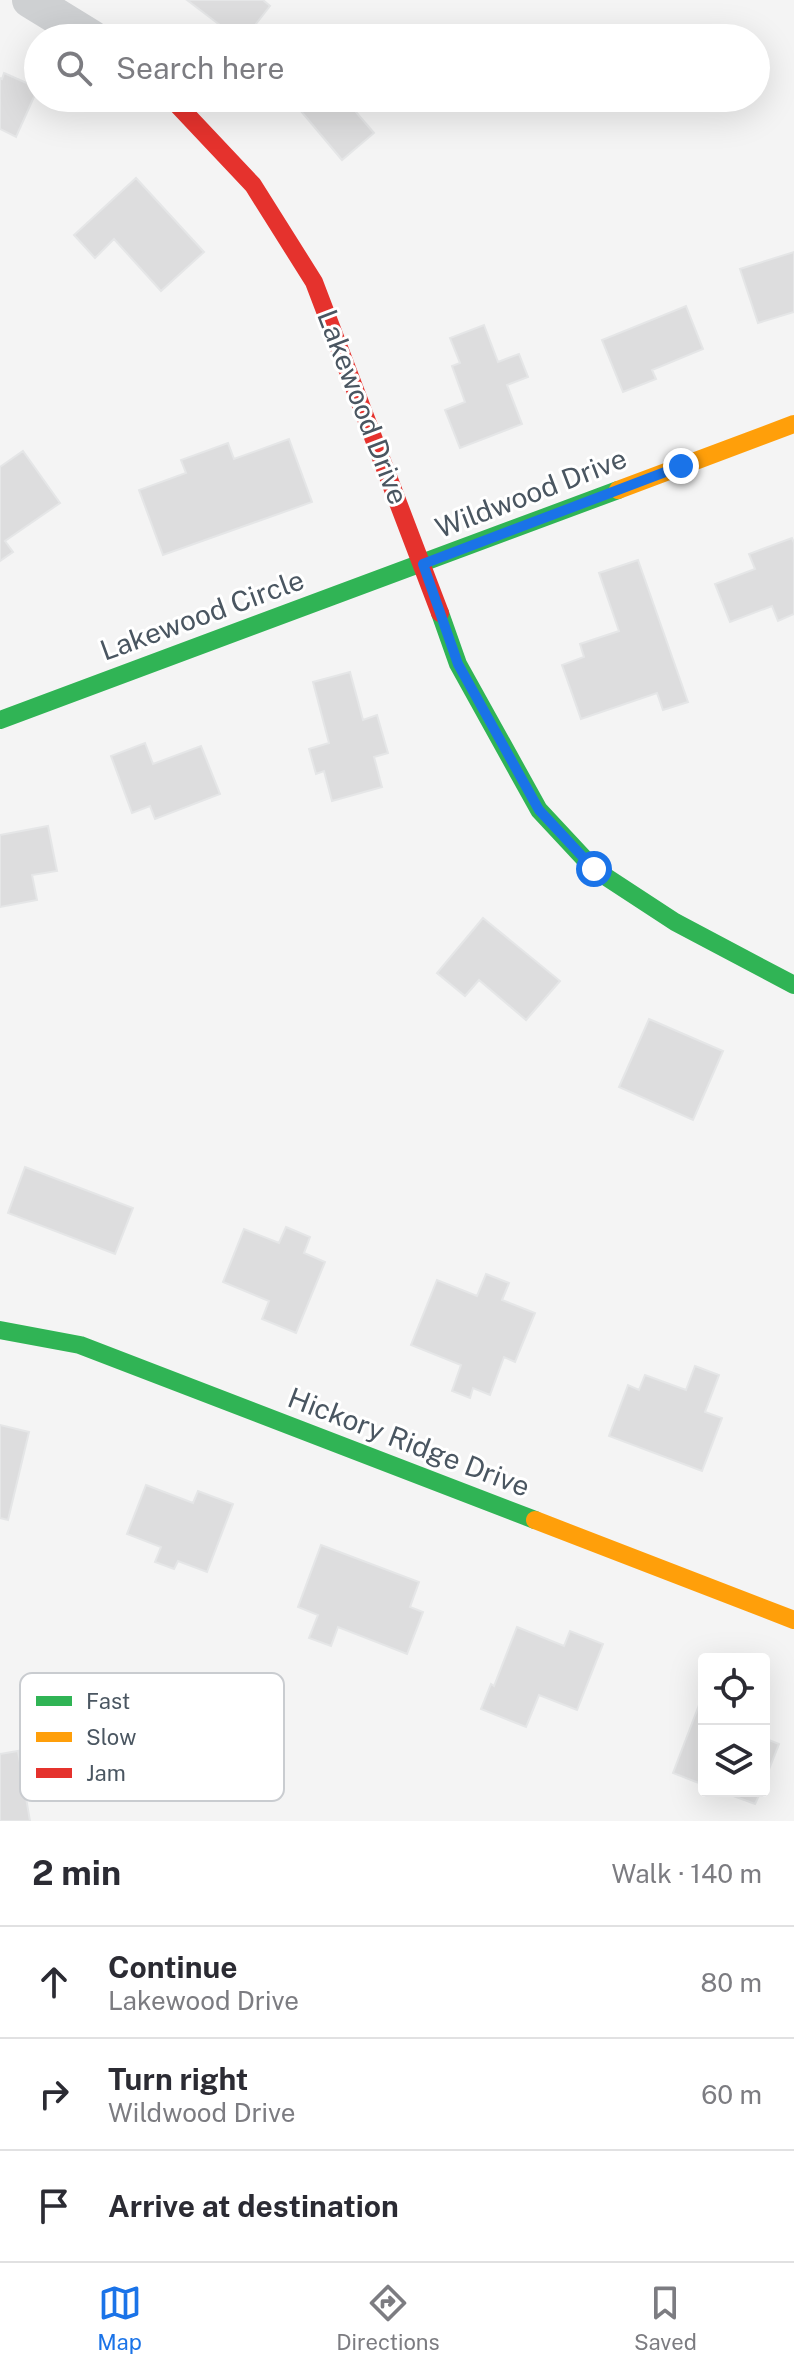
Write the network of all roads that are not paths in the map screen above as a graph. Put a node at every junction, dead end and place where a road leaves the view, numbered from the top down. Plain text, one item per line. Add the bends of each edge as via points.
1 (30, 0) edge
2 (69, 24) edge
3 (184, 112) edge
4 (794, 424) edge
5 (423, 564) junction
6 (0, 720) edge
7 (794, 985) edge
8 (0, 1330) edge
9 (794, 1620) edge

1 - 2 street
3 - 5 street, Lakewood Drive via 253,185 314,282
4 - 5 street, Wildwood Drive
5 - 6 street, Lakewood Circle
5 - 7 street, Lakewood Drive via 458,664 539,810 594,869 675,922
8 - 9 street, Hickory Ridge Drive via 80,1345

